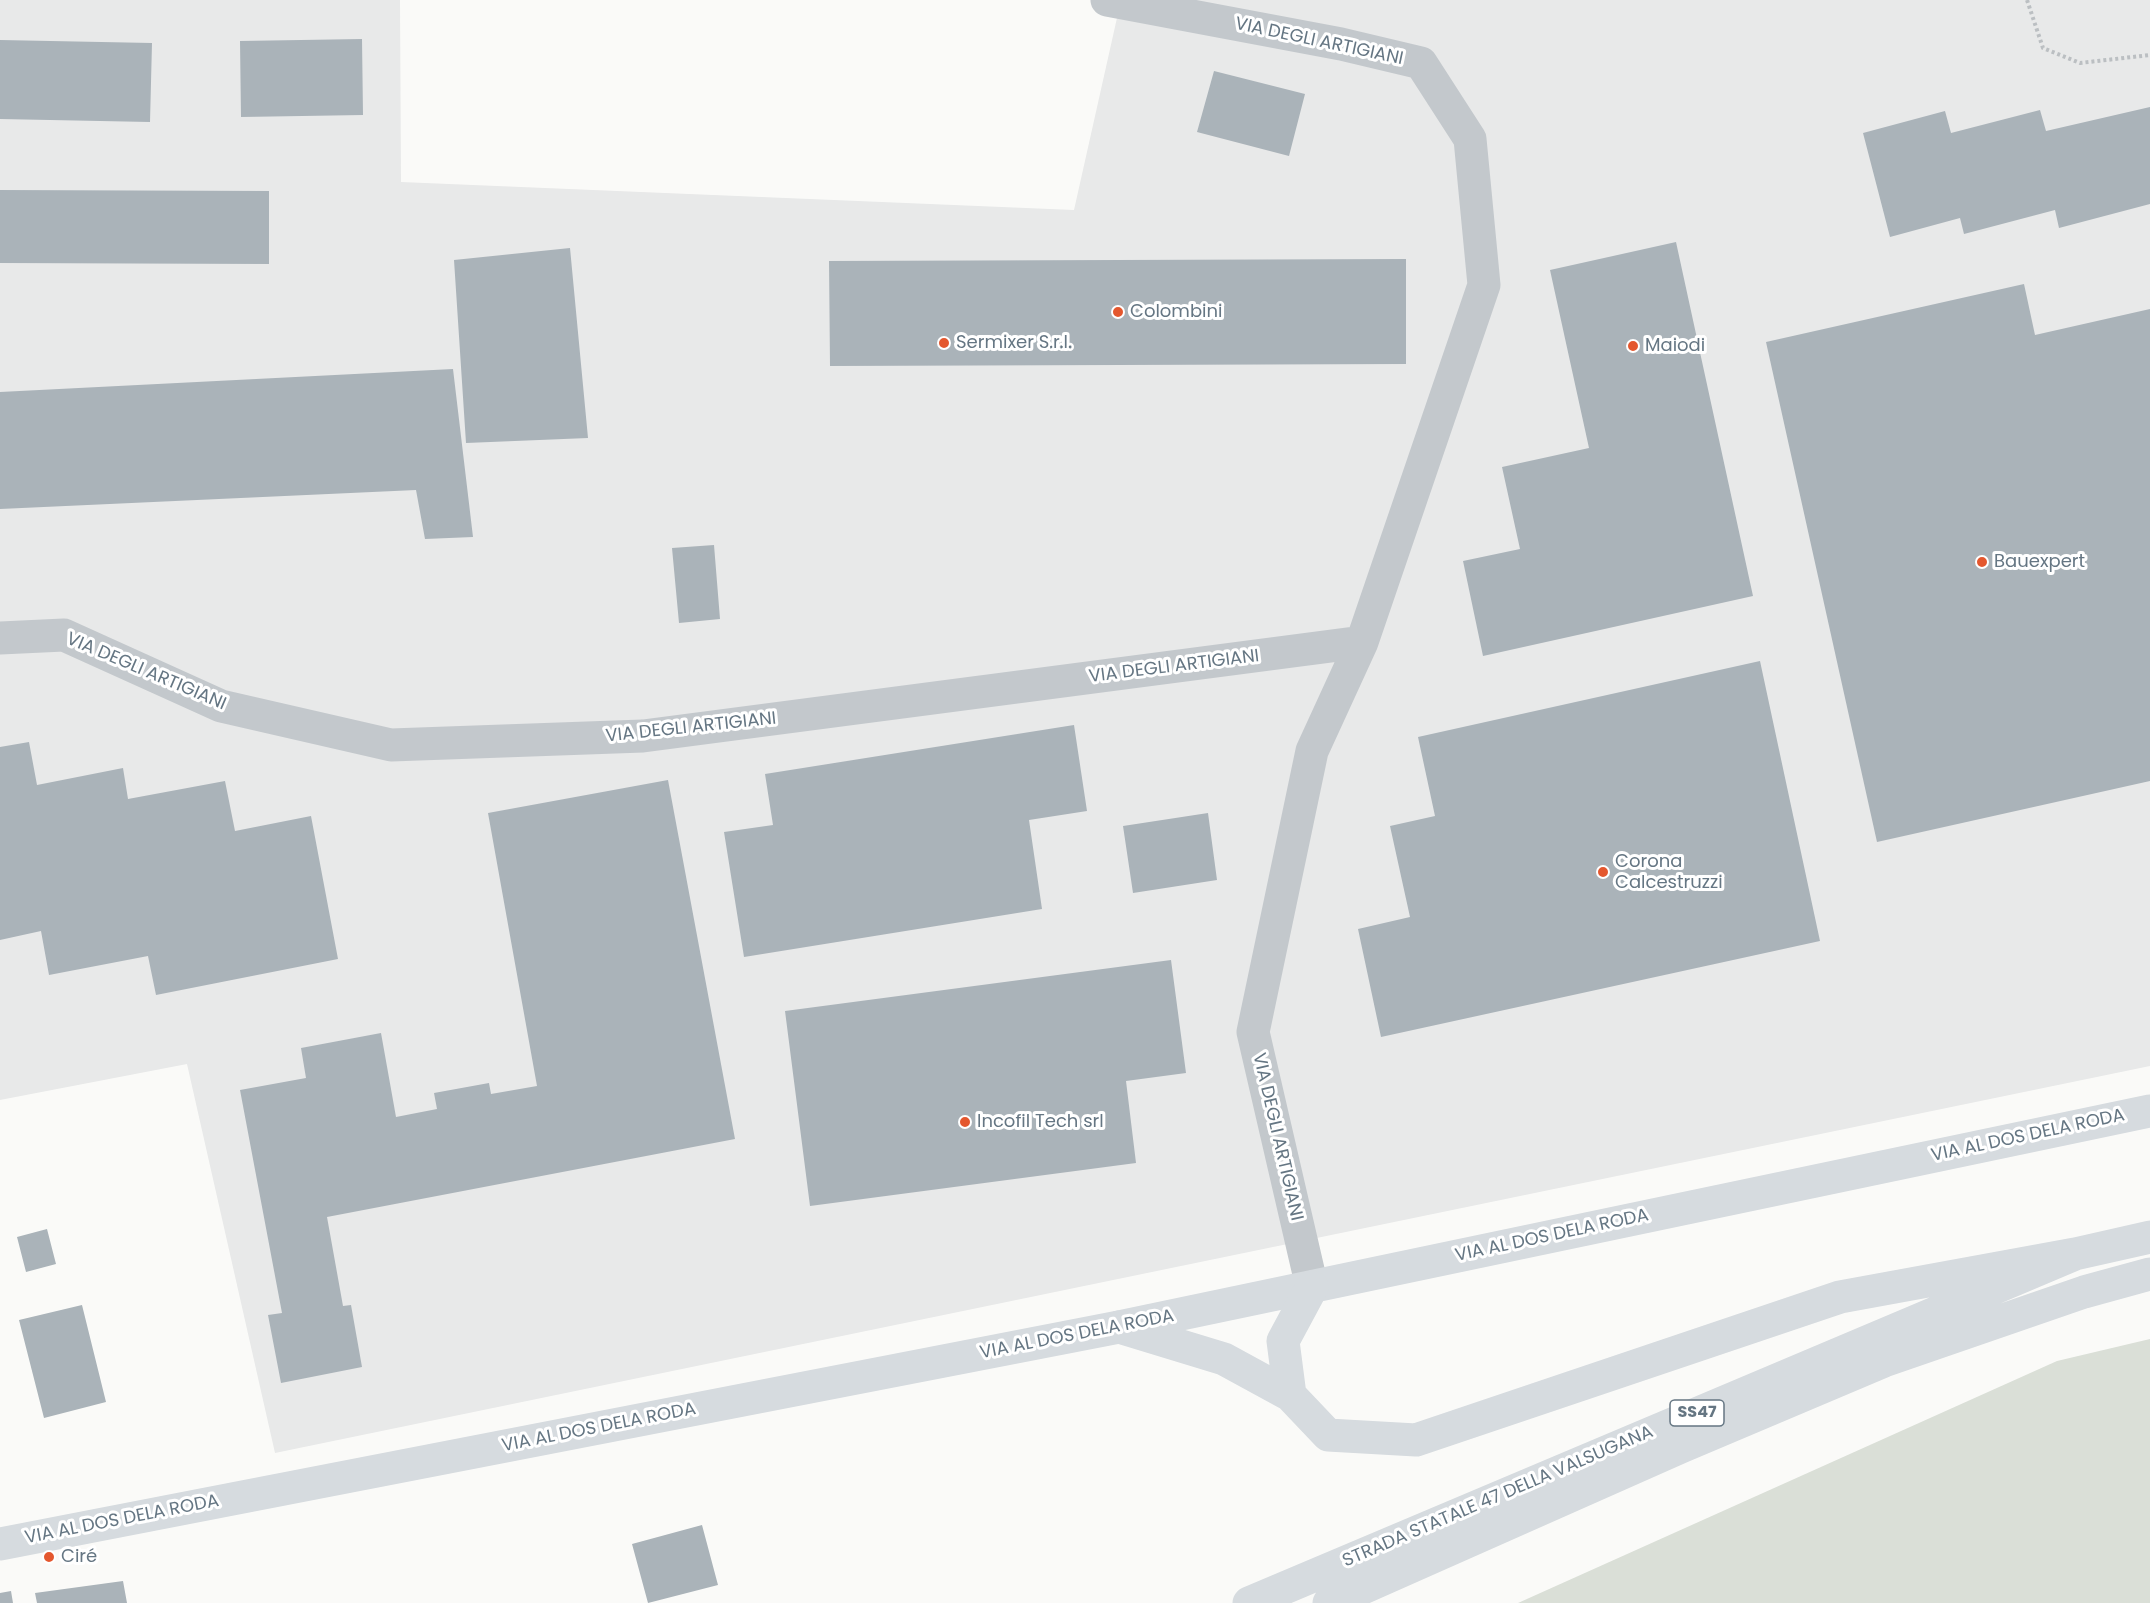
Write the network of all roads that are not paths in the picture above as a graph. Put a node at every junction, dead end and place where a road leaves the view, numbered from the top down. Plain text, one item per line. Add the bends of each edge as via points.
1 (1107, 0) edge
2 (0, 638) edge
3 (1362, 642) junction
4 (2150, 1111) edge
5 (2150, 1237) edge
6 (2074, 1254) junction
7 (2150, 1274) edge
8 (1312, 1287) junction
9 (1119, 1327) junction
10 (1290, 1395) junction
11 (0, 1544) edge
12 (1249, 1603) edge
13 (1329, 1603) edge

1 - 3 street, VIA DEGLI ARTIGIANI via 1421,63 1470,139 1485,285
2 - 3 street, VIA DEGLI ARTIGIANI via 64,635 221,706 391,745 643,736
3 - 8 street, VIA DEGLI ARTIGIANI via 1312,750 1253,1032
4 - 8 main road, VIA AL DOS DELA RODA
5 - 6 main road, STRADA STATALE 47 DELLA VALSUGANA / SS47
6 - 10 main road via 1840,1298 1416,1440 1328,1435
6 - 12 main road, STRADA STATALE 47 DELLA VALSUGANA / SS47
7 - 13 main road, STRADA STATALE 47 DELLA VALSUGANA / SS47 via 2084,1292 1884,1361
8 - 9 main road, VIA AL DOS DELA RODA
8 - 10 main road via 1283,1341
9 - 10 main road via 1224,1359
9 - 11 main road, VIA AL DOS DELA RODA

